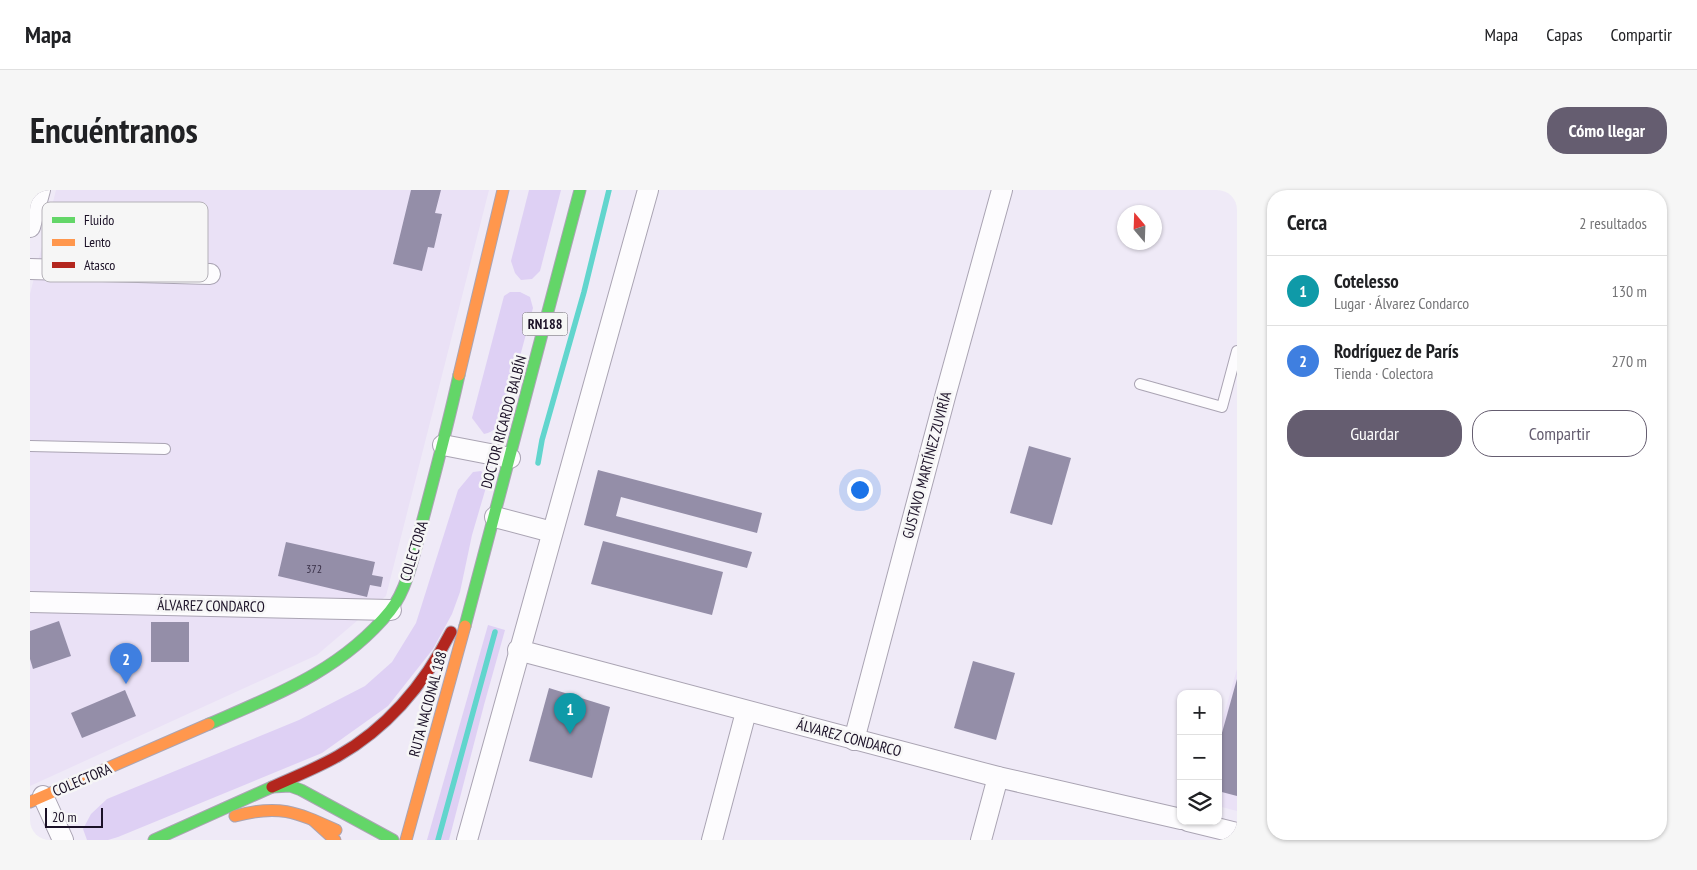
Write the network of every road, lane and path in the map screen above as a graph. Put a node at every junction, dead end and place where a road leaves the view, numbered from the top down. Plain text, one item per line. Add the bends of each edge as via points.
1 (40, 190) edge
2 (503, 190) edge
3 (580, 190) edge
4 (648, 190) edge
5 (1002, 190) edge
6 (30, 227) edge
7 (1237, 351) edge
8 (1140, 384) dead end
9 (443, 445) junction
10 (30, 446) edge
11 (165, 449) dead end
12 (510, 458) junction
13 (495, 517) junction
14 (552, 532) junction
15 (479, 575) junction
16 (30, 602) edge
17 (391, 610) junction
18 (518, 650) junction
19 (746, 712) junction
20 (854, 740) junction
21 (998, 777) junction
22 (272, 787) junction
23 (37, 799) edge
24 (1177, 819) edge
25 (314, 820) junction
26 (1206, 825) edge
27 (1237, 832) edge
28 (347, 835) dead end
29 (62, 840) edge
30 (154, 840) edge
31 (171, 840) edge
32 (335, 840) edge
33 (393, 840) edge
34 (406, 840) edge
35 (467, 840) edge
36 (712, 840) edge
37 (981, 840) edge

1 - 6 street
2 - 9 main road, COLECTORA
3 - 12 main road, DOCTOR RICARDO BALBÍN / RN188
4 - 14 street
5 - 20 street, GUSTAVO MARTÍNEZ ZUVIRÍA
7 - 8 lane via 1222,407
9 - 12 street
9 - 17 main road, COLECTORA via 407,579
10 - 11 lane
12 - 13 main road, DOCTOR RICARDO BALBÍN / RN188
13 - 14 street
13 - 15 main road, DOCTOR RICARDO BALBÍN / RN188
14 - 18 street
15 - 22 main road via 436,663 392,716 340,755
15 - 34 main road, RUTA NACIONAL 188 / RN188
16 - 17 street, ÁLVAREZ CONDARCO
17 - 23 main road, COLECTORA via 356,646 324,670 286,691
18 - 19 street, ÁLVAREZ CONDARCO
18 - 35 street
19 - 20 street, ÁLVAREZ CONDARCO
19 - 36 street
20 - 21 street, ÁLVAREZ CONDARCO
21 - 24 street, ÁLVAREZ CONDARCO
21 - 37 street
22 - 30 main road
22 - 33 main road via 290,786 301,790
23 - 29 street, COLECTORA
25 - 28 main road
25 - 31 main road via 281,808 258,809
25 - 32 main road
26 - 27 street

